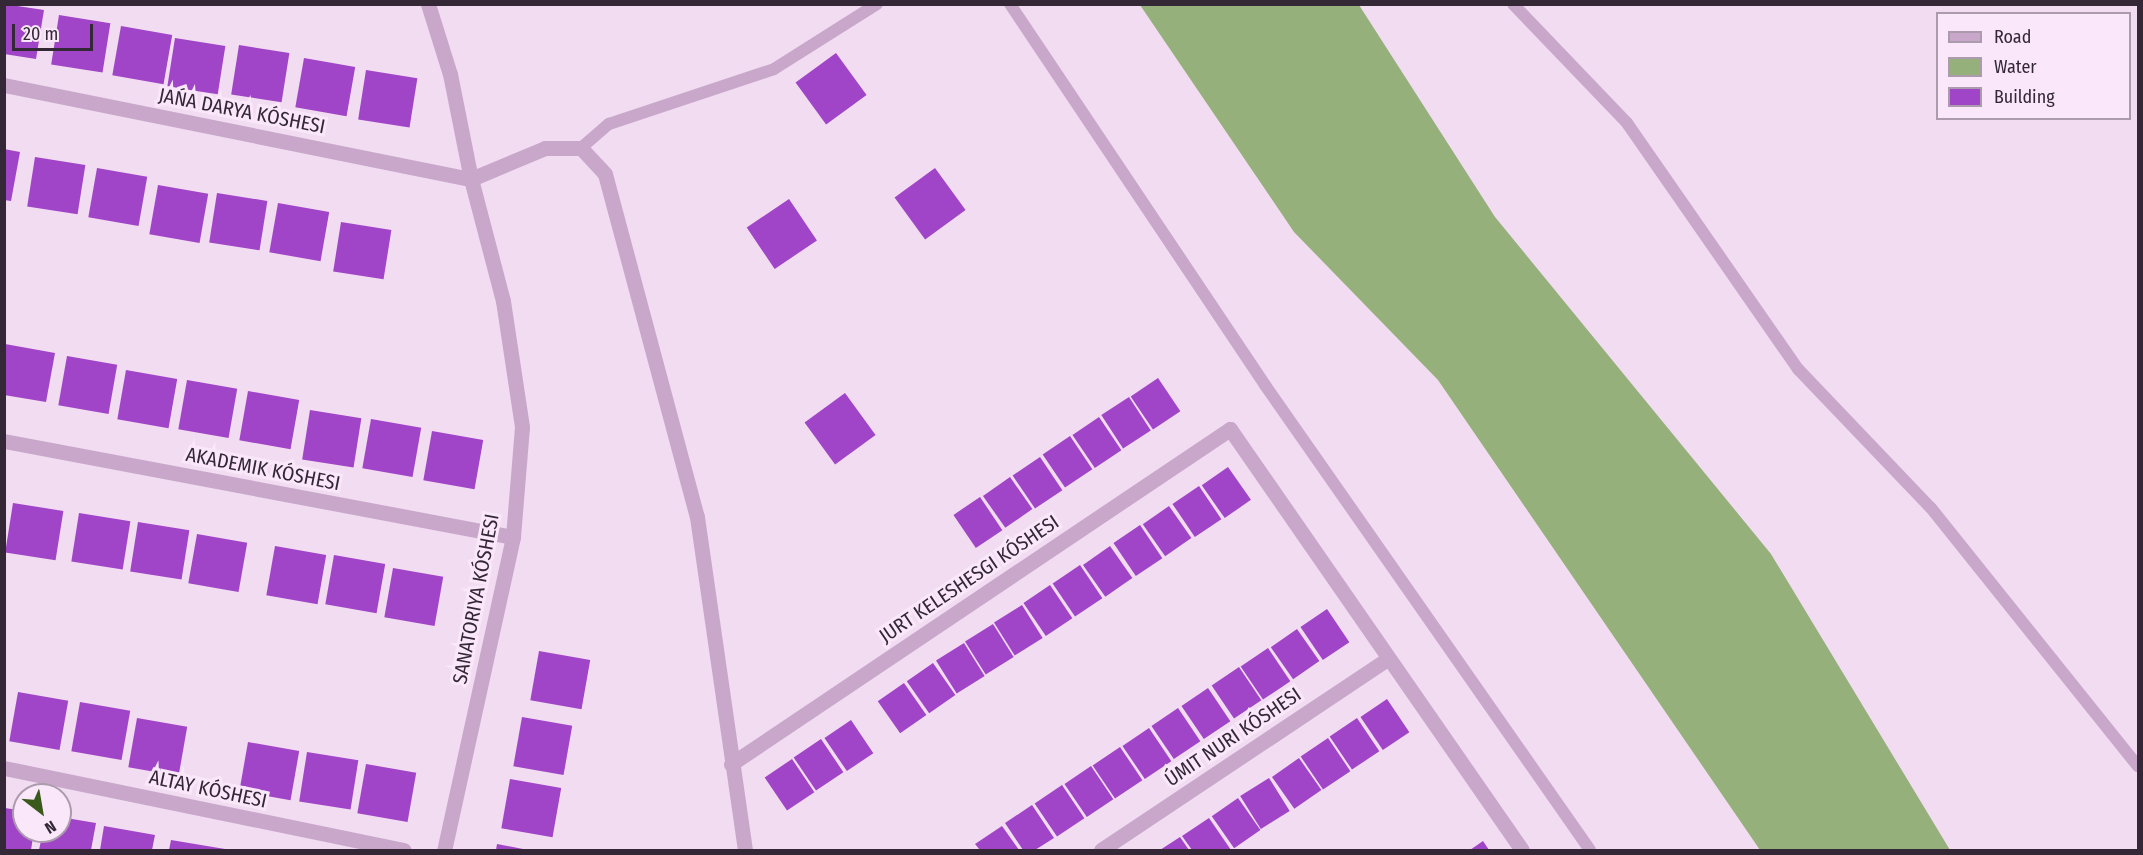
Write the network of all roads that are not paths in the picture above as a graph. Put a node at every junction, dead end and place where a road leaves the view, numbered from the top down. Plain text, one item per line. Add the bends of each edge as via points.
1 (428, 4) edge
2 (877, 4) edge
3 (1010, 4) edge
4 (1513, 4) edge
5 (4, 85) edge
6 (581, 148) junction
7 (471, 179) junction
8 (4, 441) edge
9 (513, 537) junction
10 (1388, 659) junction
11 (731, 764) junction
12 (2139, 766) edge
13 (4, 768) edge
14 (404, 850) edge
15 (444, 850) edge
16 (745, 850) edge
17 (1101, 850) edge
18 (1522, 850) edge
19 (1590, 850) edge

1 - 7 street, SANATORIYA KÓSHESI via 450,74
2 - 6 lane via 774,69 609,124
3 - 19 lane via 1265,385
4 - 12 lane via 1627,123 1798,369 1931,508
5 - 7 street, JAŃA DARYA KÓSHESI
6 - 7 street via 545,148
6 - 11 street via 605,174 621,223 697,517
7 - 9 street, SANATORIYA KÓSHESI via 503,301 522,427
8 - 9 street, AKADEMIK KÓSHESI
9 - 15 street, SANATORIYA KÓSHESI
10 - 11 street, JURT KELESHESGI KÓSHESI via 1230,429
10 - 17 street
10 - 18 street
11 - 16 street
13 - 14 street, ALTAY KÓSHESI

